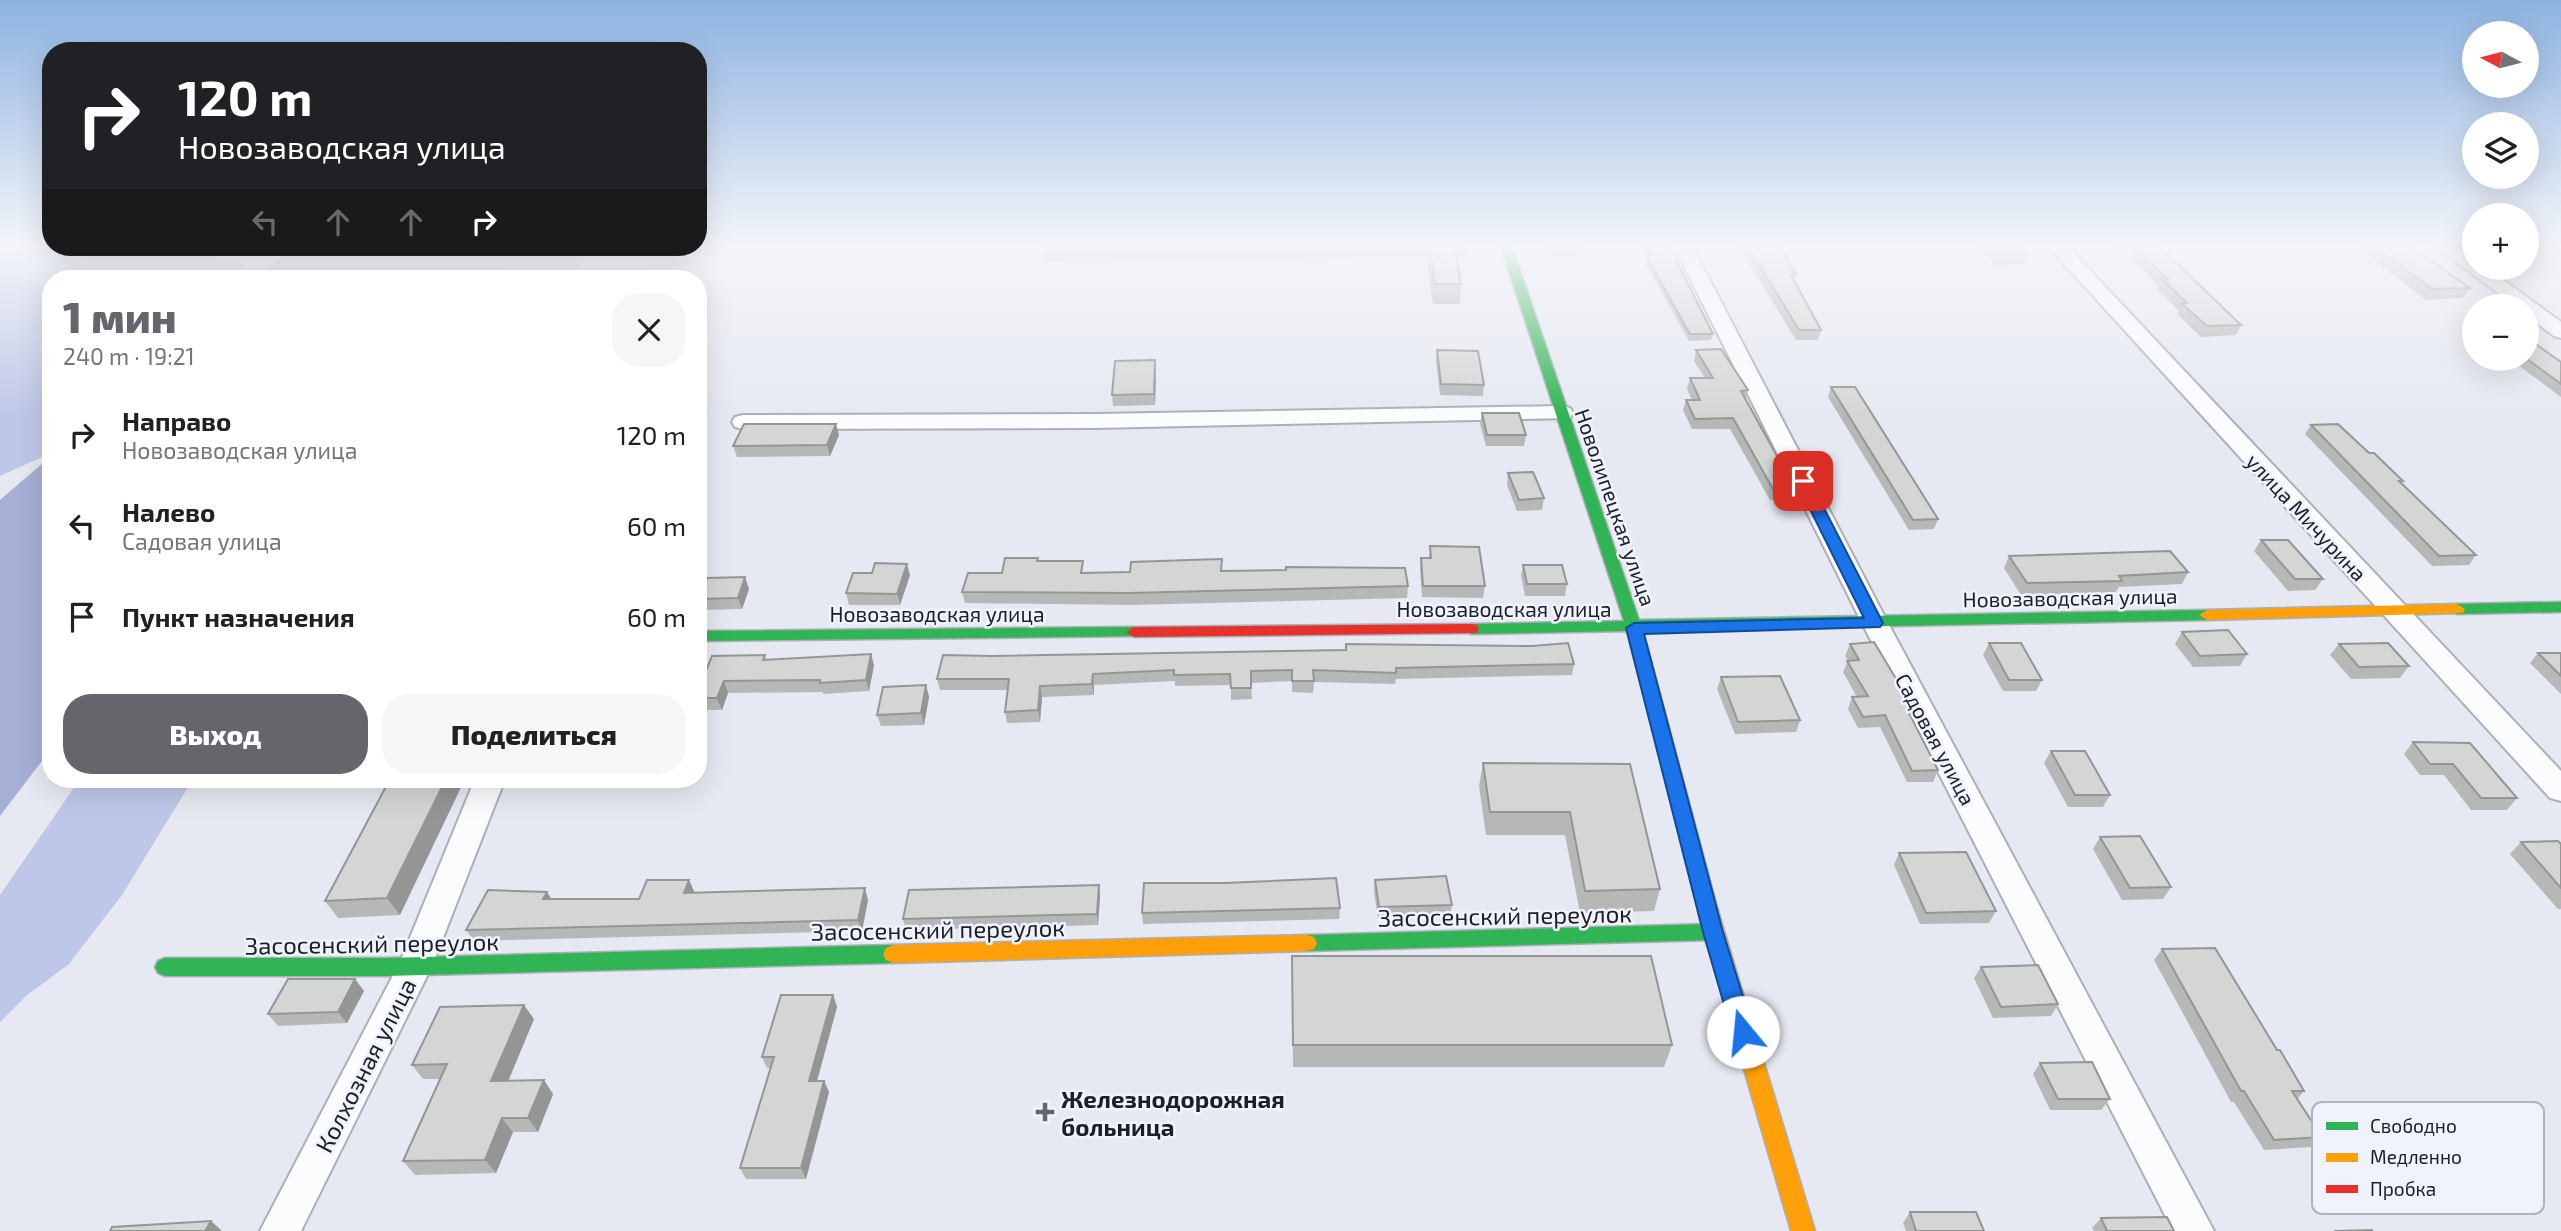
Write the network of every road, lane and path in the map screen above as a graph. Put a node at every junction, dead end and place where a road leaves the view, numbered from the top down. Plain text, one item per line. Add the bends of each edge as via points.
1 (1524, 301) edge
2 (1711, 301) edge
3 (2108, 301) edge
4 (2539, 315) edge
5 (2561, 332) edge
6 (1562, 413) junction
7 (743, 422) edge
8 (2561, 607) edge
9 (2393, 610) junction
10 (1875, 623) junction
11 (1634, 628) junction
12 (707, 636) edge
13 (486, 788) edge
14 (2561, 790) edge
15 (1713, 932) junction
16 (415, 966) junction
17 (165, 967) dead end
18 (280, 1231) edge
19 (1803, 1231) edge
20 (2194, 1231) edge

1 - 6 street, Новолипецкая улица
2 - 10 street, Садовая улица
3 - 9 street, улица Мичурина
4 - 5 street
6 - 7 street
6 - 11 street, Новолипецкая улица
8 - 9 street, Новозаводская улица
9 - 10 street, Новозаводская улица
9 - 14 street, улица Мичурина
10 - 11 street, Новозаводская улица
10 - 20 street, Садовая улица
11 - 12 street, Новозаводская улица
11 - 15 street, Новолипецкая улица
13 - 16 street, Колхозная улица
15 - 16 street, Засосенский переулок
15 - 19 street, Новолипецкая улица
16 - 17 street, Засосенский переулок
16 - 18 street, Колхозная улица

